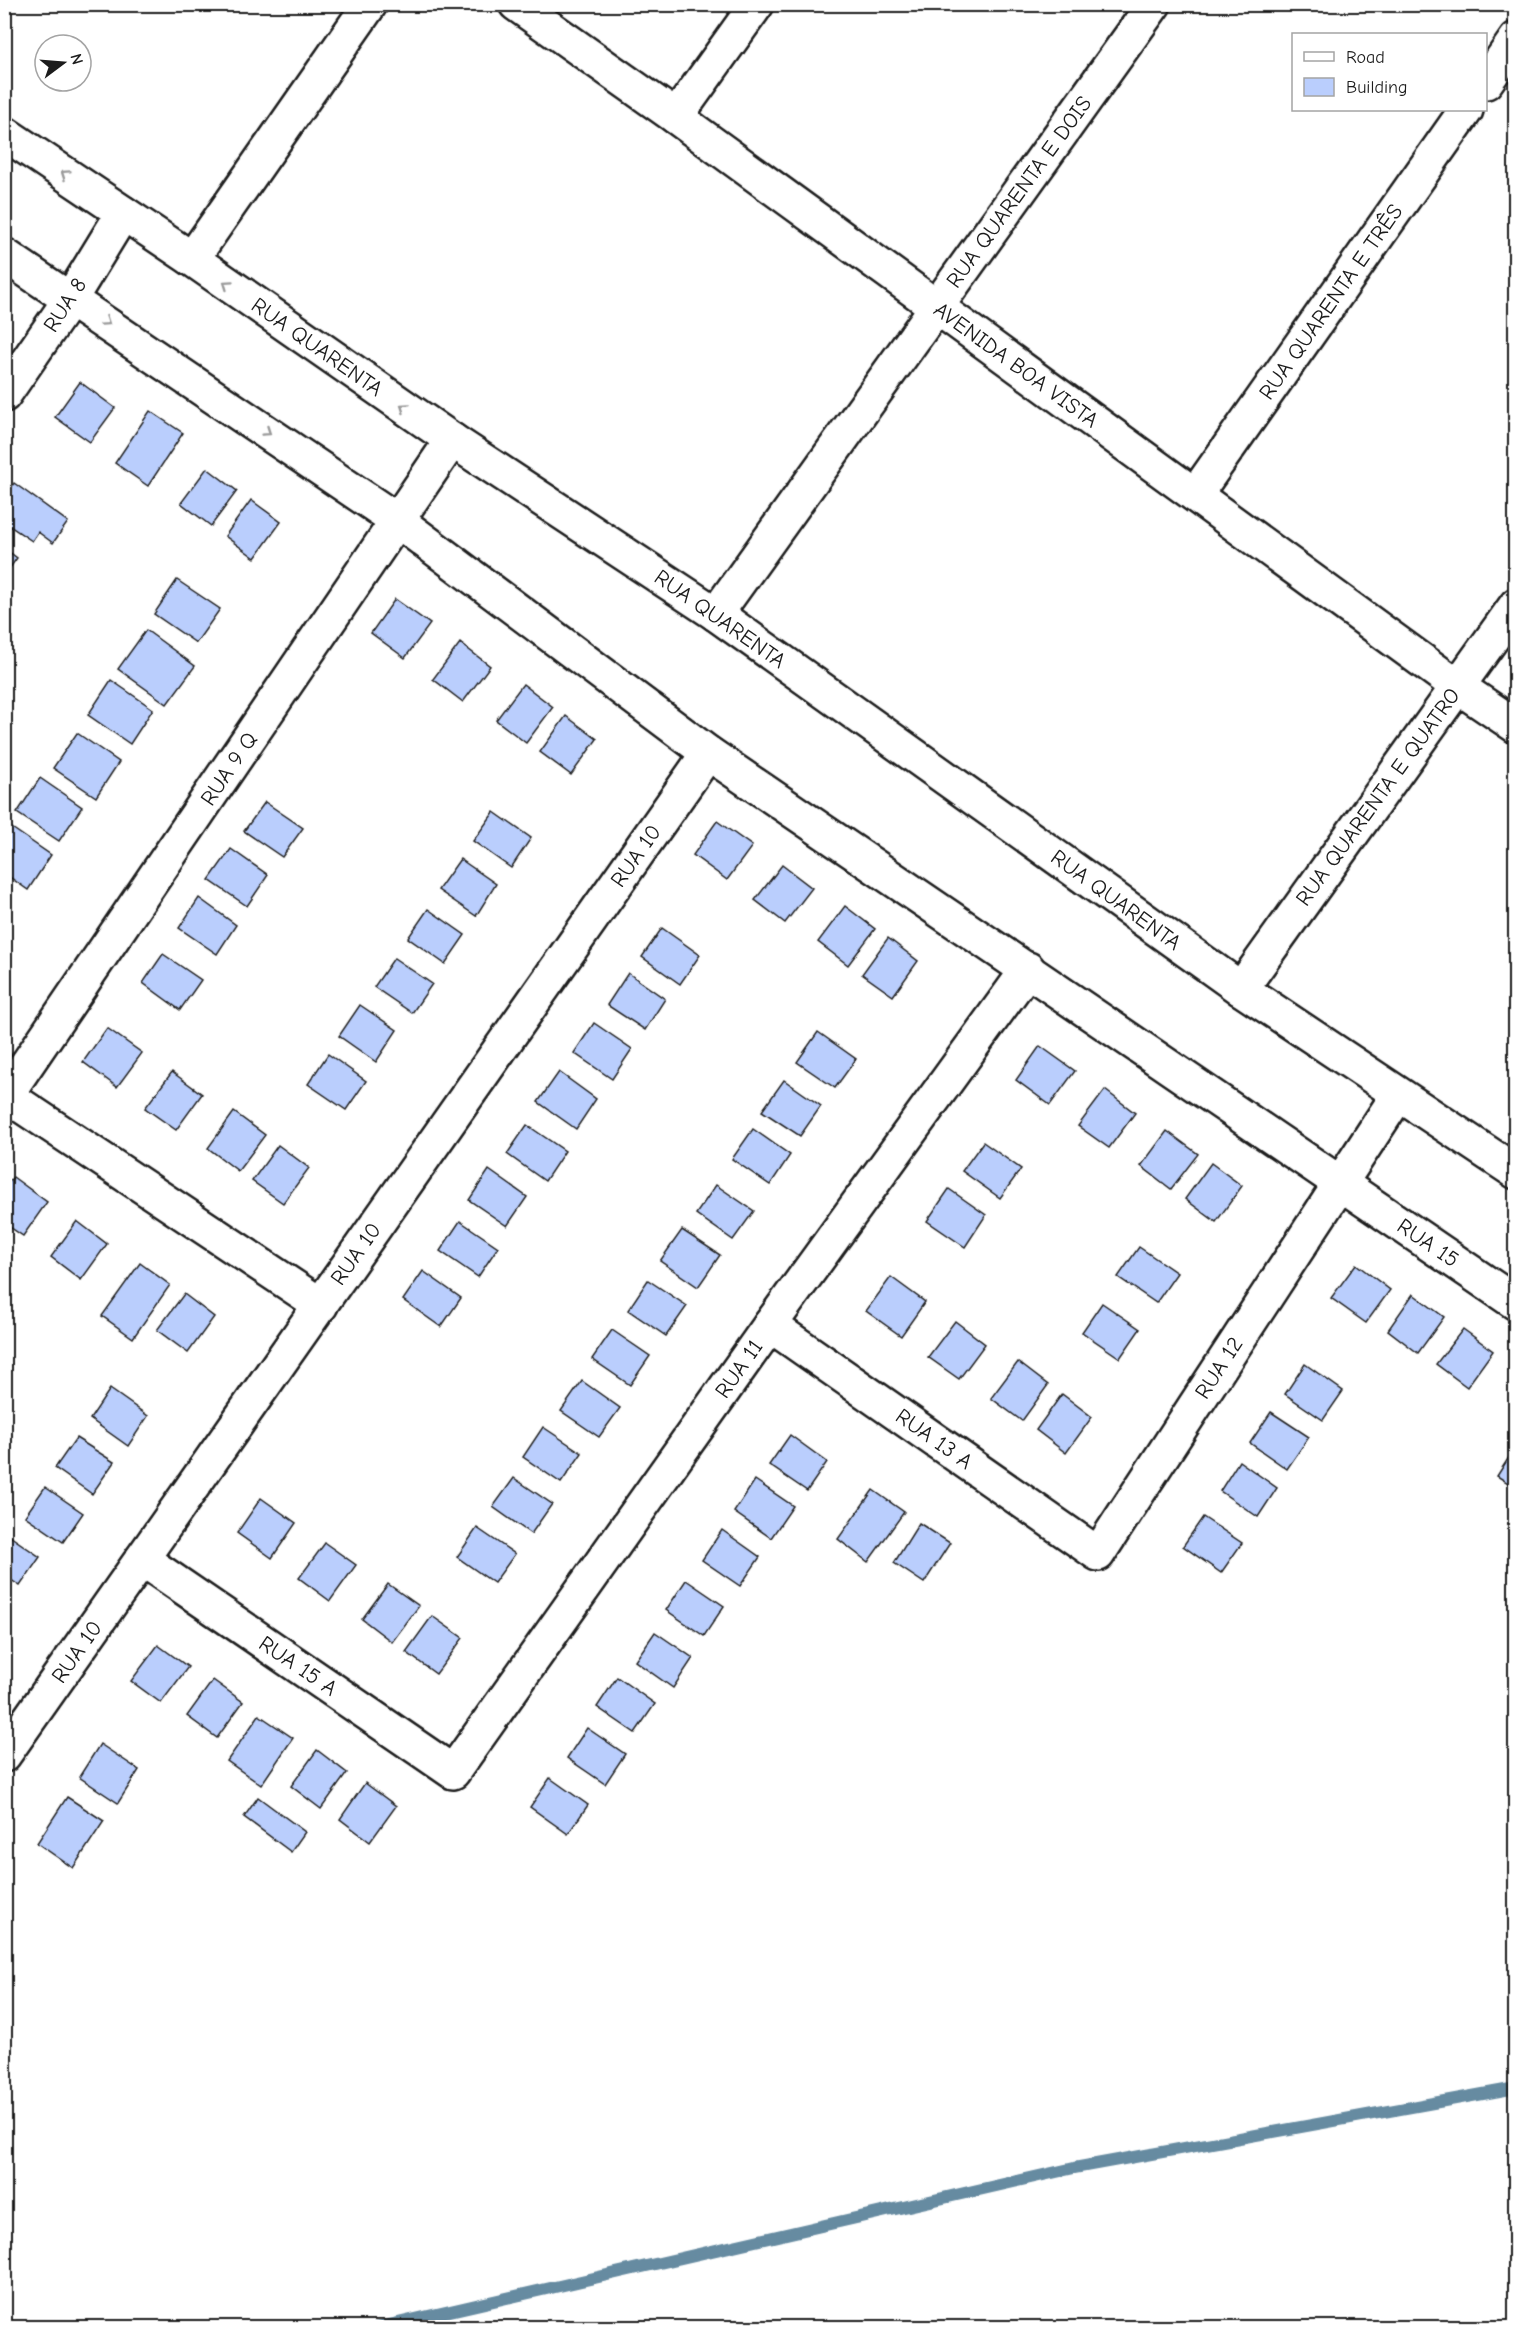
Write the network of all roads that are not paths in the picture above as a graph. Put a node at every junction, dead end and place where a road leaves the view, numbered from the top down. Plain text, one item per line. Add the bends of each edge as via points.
1 (370, 4) edge
2 (516, 4) edge
3 (757, 4) edge
4 (1154, 4) edge
5 (1515, 39) edge
6 (1487, 79) edge
7 (1465, 111) edge
8 (676, 117) junction
9 (4, 134) edge
10 (123, 213) junction
11 (4, 255) edge
12 (192, 260) junction
13 (71, 298) junction
14 (937, 307) junction
15 (4, 394) edge
16 (452, 440) junction
17 (1195, 495) junction
18 (398, 521) junction
19 (1515, 605) edge
20 (716, 614) junction
21 (1457, 686) junction
22 (1515, 726) edge
23 (708, 753) junction
24 (1028, 969) junction
25 (1241, 989) junction
26 (5, 1095) edge
27 (1398, 1095) junction
28 (1515, 1172) edge
29 (1341, 1183) junction
30 (1515, 1303) edge
31 (321, 1305) junction
32 (770, 1325) junction
33 (1098, 1554) joint
34 (142, 1559) junction
35 (4, 1755) edge
36 (453, 1772) joint

1 - 12 street
2 - 8 street, AVENIDA BOA VISTA
3 - 8 street
4 - 14 street, RUA QUARENTA E DOIS
5 - 6 street
7 - 17 street, RUA QUARENTA E TRÊS
8 - 14 street, AVENIDA BOA VISTA
10 -> 9 street, RUA QUARENTA
10 - 12 street, RUA QUARENTA
10 - 13 street, RUA 8
11 - 13 street, RUA 15
16 -> 12 street, RUA QUARENTA
13 - 15 street, RUA 8
13 -> 18 street, RUA 15
14 - 17 street, AVENIDA BOA VISTA
14 - 20 street, RUA QUARENTA E DOIS
16 - 18 street, RUA 9 Q
16 - 20 street, RUA QUARENTA
17 - 21 street, AVENIDA BOA VISTA
18 - 23 street, RUA 15
18 - 26 street, RUA 9 Q
19 - 21 street, RUA QUARENTA E QUATRO
20 - 25 street, RUA QUARENTA
21 - 22 street, AVENIDA BOA VISTA
21 - 25 street, RUA QUARENTA E QUATRO
23 - 24 street, RUA 15
23 - 31 street, RUA 10
24 - 29 street, RUA 15
24 - 32 street, RUA 11
25 - 27 street, RUA QUARENTA
26 - 31 street
27 - 28 street, RUA QUARENTA
27 - 29 street, RUA 12
29 - 30 street, RUA 15
29 - 33 street, RUA 12
31 - 34 street, RUA 10
32 - 33 street, RUA 13 A
32 - 36 street, RUA 11
34 - 35 street, RUA 10
34 - 36 street, RUA 15 A

